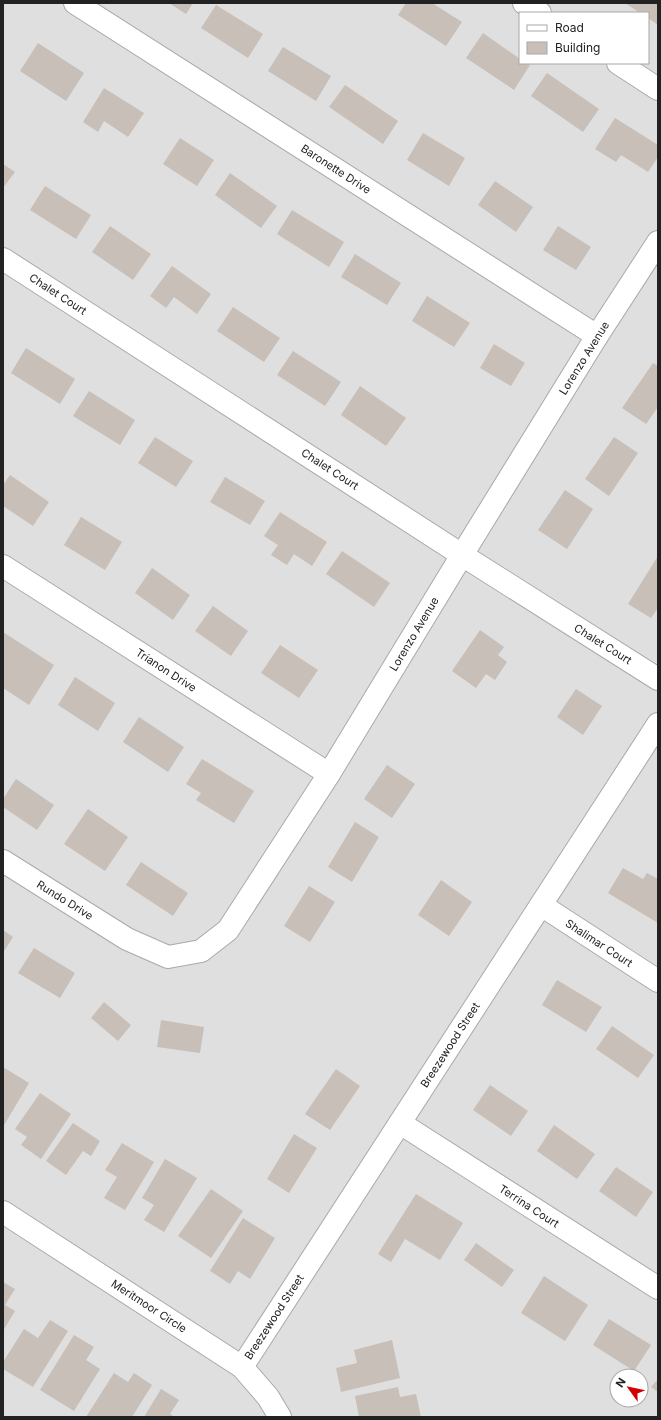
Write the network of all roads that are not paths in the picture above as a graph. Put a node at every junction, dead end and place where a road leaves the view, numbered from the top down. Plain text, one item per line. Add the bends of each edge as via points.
1 (75, 3) edge
2 (524, 3) edge
3 (538, 12) edge
4 (620, 64) edge
5 (658, 89) edge
6 (658, 242) edge
7 (3, 259) edge
8 (597, 336) junction
9 (462, 554) junction
10 (3, 566) edge
11 (658, 679) edge
12 (658, 724) edge
13 (329, 774) junction
14 (3, 861) edge
15 (541, 905) junction
16 (127, 939) joint
17 (658, 981) edge
18 (400, 1123) junction
19 (3, 1212) edge
20 (658, 1288) edge
21 (242, 1367) junction
22 (280, 1417) edge

1 - 8 street, Baronette Drive
2 - 3 street
4 - 5 street
6 - 8 street, Lorenzo Avenue
7 - 9 street, Chalet Court
8 - 9 street, Lorenzo Avenue
9 - 11 street, Chalet Court
9 - 13 street, Lorenzo Avenue
10 - 13 street, Trianon Drive
12 - 15 street, Breezewood Street
13 - 16 street, Lorenzo Avenue via 228,930 201,951 168,956
14 - 16 street, Rundo Drive
15 - 17 street, Shalimar Court
15 - 18 street, Breezewood Street
18 - 20 street, Terrina Court
18 - 21 street, Breezewood Street
19 - 21 street, Meritmoor Circle
21 - 22 street, Meritmoor Circle via 268,1397

